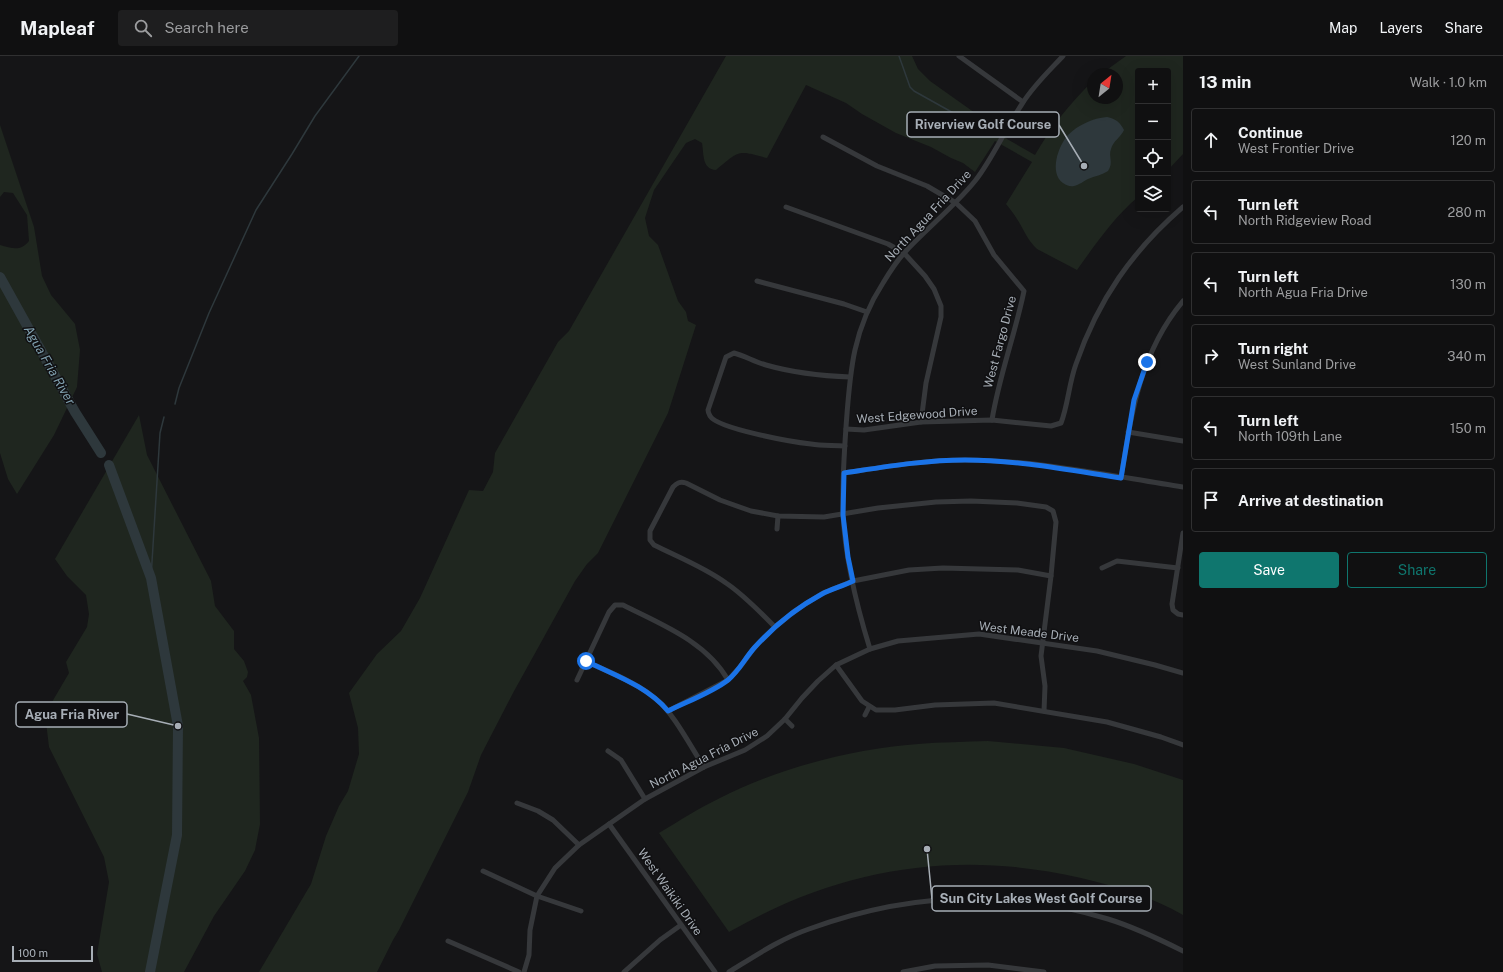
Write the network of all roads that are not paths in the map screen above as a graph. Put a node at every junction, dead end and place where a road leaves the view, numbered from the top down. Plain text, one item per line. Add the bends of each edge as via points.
1 (959, 56) edge
2 (1064, 56) edge
3 (1023, 102) junction
4 (823, 137) dead end
5 (956, 203) junction
6 (786, 207) dead end
7 (1183, 207) edge
8 (904, 253) junction
9 (757, 282) dead end
10 (1183, 301) edge
11 (867, 312) junction
12 (850, 377) junction
13 (992, 420) junction
14 (921, 422) junction
15 (846, 429) junction
16 (1128, 432) junction
17 (1183, 441) edge
18 (845, 446) junction
19 (844, 473) junction
20 (1121, 478) junction
21 (1183, 487) edge
22 (843, 515) junction
23 (778, 516) junction
24 (777, 529) dead end
25 (1183, 533) edge
26 (1102, 568) dead end
27 (1178, 568) junction
28 (1052, 576) junction
29 (853, 581) junction
30 (1183, 615) edge
31 (774, 627) junction
32 (1042, 643) junction
33 (870, 649) junction
34 (586, 661) junction
35 (836, 665) junction
36 (1183, 673) edge
37 (577, 680) dead end
38 (728, 680) junction
39 (869, 707) junction
40 (668, 711) junction
41 (1044, 711) junction
42 (865, 715) dead end
43 (785, 719) junction
44 (792, 726) dead end
45 (1183, 745) edge
46 (608, 750) dead end
47 (704, 767) junction
48 (645, 799) junction
49 (517, 803) dead end
50 (609, 824) junction
51 (579, 845) junction
52 (483, 871) dead end
53 (537, 896) junction
54 (581, 911) dead end
55 (681, 925) junction
56 (448, 941) dead end
57 (1183, 951) edge
58 (519, 972) edge
59 (524, 972) edge
60 (624, 972) edge
61 (715, 972) edge
62 (729, 972) edge
63 (903, 972) edge
64 (1044, 972) edge

1 - 3 street
2 - 3 street, North Agua Fria Drive
3 - 5 street, North Agua Fria Drive via 987,164
4 - 5 street, West Fargo Drive via 877,166 928,186
5 - 8 street, North Agua Fria Drive
5 - 13 street, West Fargo Drive via 974,221 994,255 1024,291 1019,318 996,392
6 - 8 street via 888,244
7 - 13 street, West Edgewood Drive via 1163,224 1130,261 1106,296 1080,352 1060,423 1051,426
8 - 11 street, North Agua Fria Drive via 881,285
8 - 14 street via 925,276 941,306
9 - 11 street
10 - 16 street via 1161,333 1147,362 1134,400
11 - 12 street, North Agua Fria Drive via 856,341
12 - 15 street, North Agua Fria Drive
12 - 18 street via 789,371 764,365 738,354 730,354 723,363 708,410 715,420 733,428 777,439
13 - 14 street, West Edgewood Drive
14 - 15 street, West Edgewood Drive via 864,430
15 - 18 street, North Agua Fria Drive
16 - 17 street
16 - 20 street
18 - 19 street, North Agua Fria Drive
19 - 20 street via 922,462 966,460 1042,466
19 - 22 street, North Agua Fria Drive
20 - 21 street
22 - 23 street
22 - 28 street via 878,508 936,502 1017,503 1046,507 1053,511 1056,522
22 - 29 street, North Agua Fria Drive
23 - 24 street
23 - 31 street via 751,511 682,482 673,487 650,531 650,540 654,545 726,582 746,598
25 - 27 street
26 - 27 street via 1117,561
27 - 30 street via 1172,604 1173,610
28 - 29 street via 1018,570 943,568 909,570
28 - 32 street
29 - 31 street via 823,594
29 - 33 street, North Agua Fria Drive via 860,618
31 - 38 street
32 - 33 street, West Meade Drive via 979,634 898,641
32 - 36 street, West Meade Drive via 1097,651
32 - 41 street
33 - 35 street, North Agua Fria Drive
34 - 37 street
34 - 38 street via 610,612 615,606 623,605 689,640 714,662
34 - 40 street via 644,690
35 - 39 street
35 - 43 street, North Agua Fria Drive via 818,681
38 - 40 street
39 - 41 street via 876,710 895,710 935,705 994,703
39 - 42 street
40 - 47 street
41 - 45 street via 1107,722
43 - 44 street
43 - 47 street, North Agua Fria Drive via 767,736 745,750
46 - 48 street via 621,760
47 - 48 street, North Agua Fria Drive
48 - 50 street, North Agua Fria Drive
49 - 51 street via 553,820
50 - 51 street, North Agua Fria Drive
50 - 55 street, West Waikiki Drive
51 - 53 street, North Agua Fria Drive via 555,868
52 - 53 street
53 - 54 street
53 - 59 street, North Agua Fria Drive via 530,930 529,955
55 - 60 street via 635,960
55 - 61 street, West Waikiki Drive
56 - 58 street
57 - 62 street via 1152,935 1109,919 1067,908 995,898 931,900 853,914 808,929 769,947
63 - 64 street via 935,966 988,965

